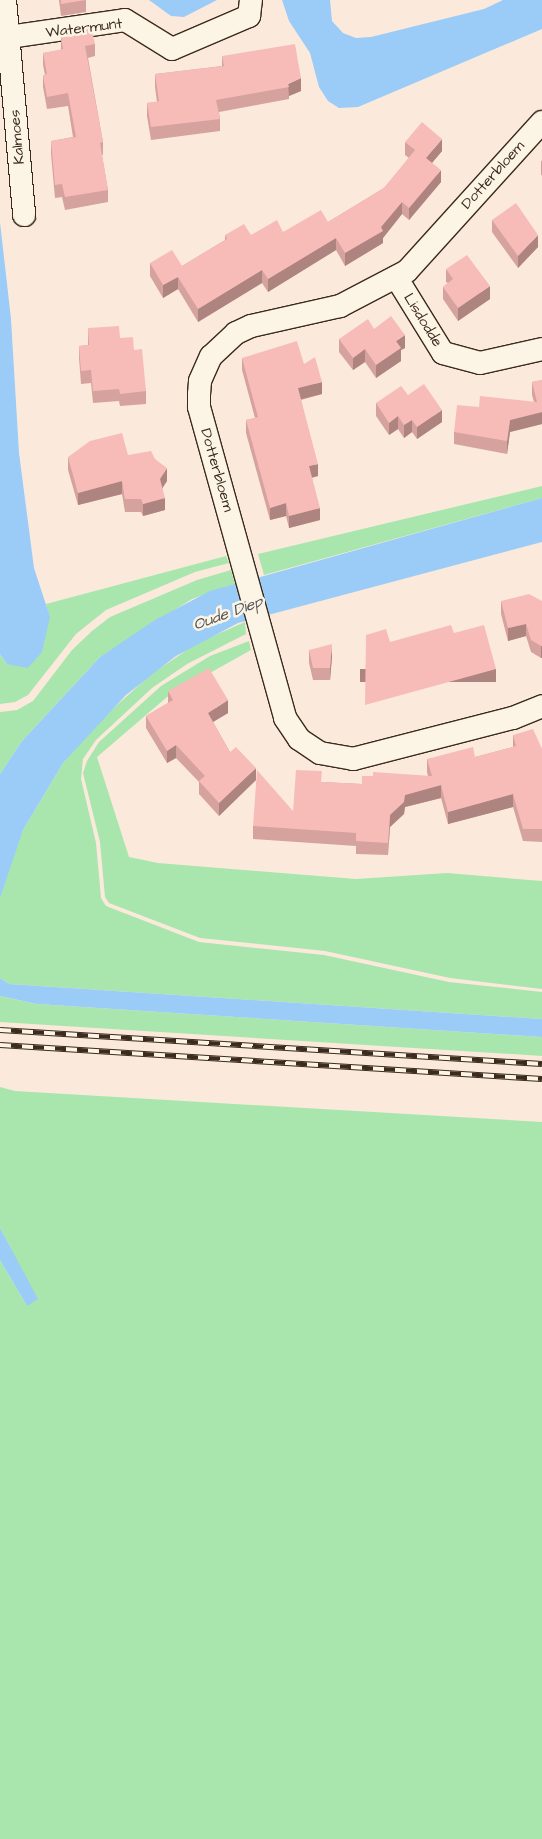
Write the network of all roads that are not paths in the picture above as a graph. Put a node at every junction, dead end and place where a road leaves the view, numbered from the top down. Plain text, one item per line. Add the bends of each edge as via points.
1 (5, 0) edge
2 (251, 0) edge
3 (8, 37) junction
4 (542, 122) edge
5 (24, 215) dead end
6 (396, 276) junction
7 (542, 348) edge
8 (542, 706) edge

1 - 3 street, Kalmoes
2 - 3 street, Watermunt via 248,16 172,49 125,20
3 - 5 street, Kalmoes
4 - 6 street, Dotterbloem via 407,271
6 - 7 street, Lisdodde via 443,353 480,363
6 - 8 street, Dotterbloem via 340,306 251,326 236,333 222,343 200,381 200,407 285,718 292,730 310,747 337,758 353,759 513,718

